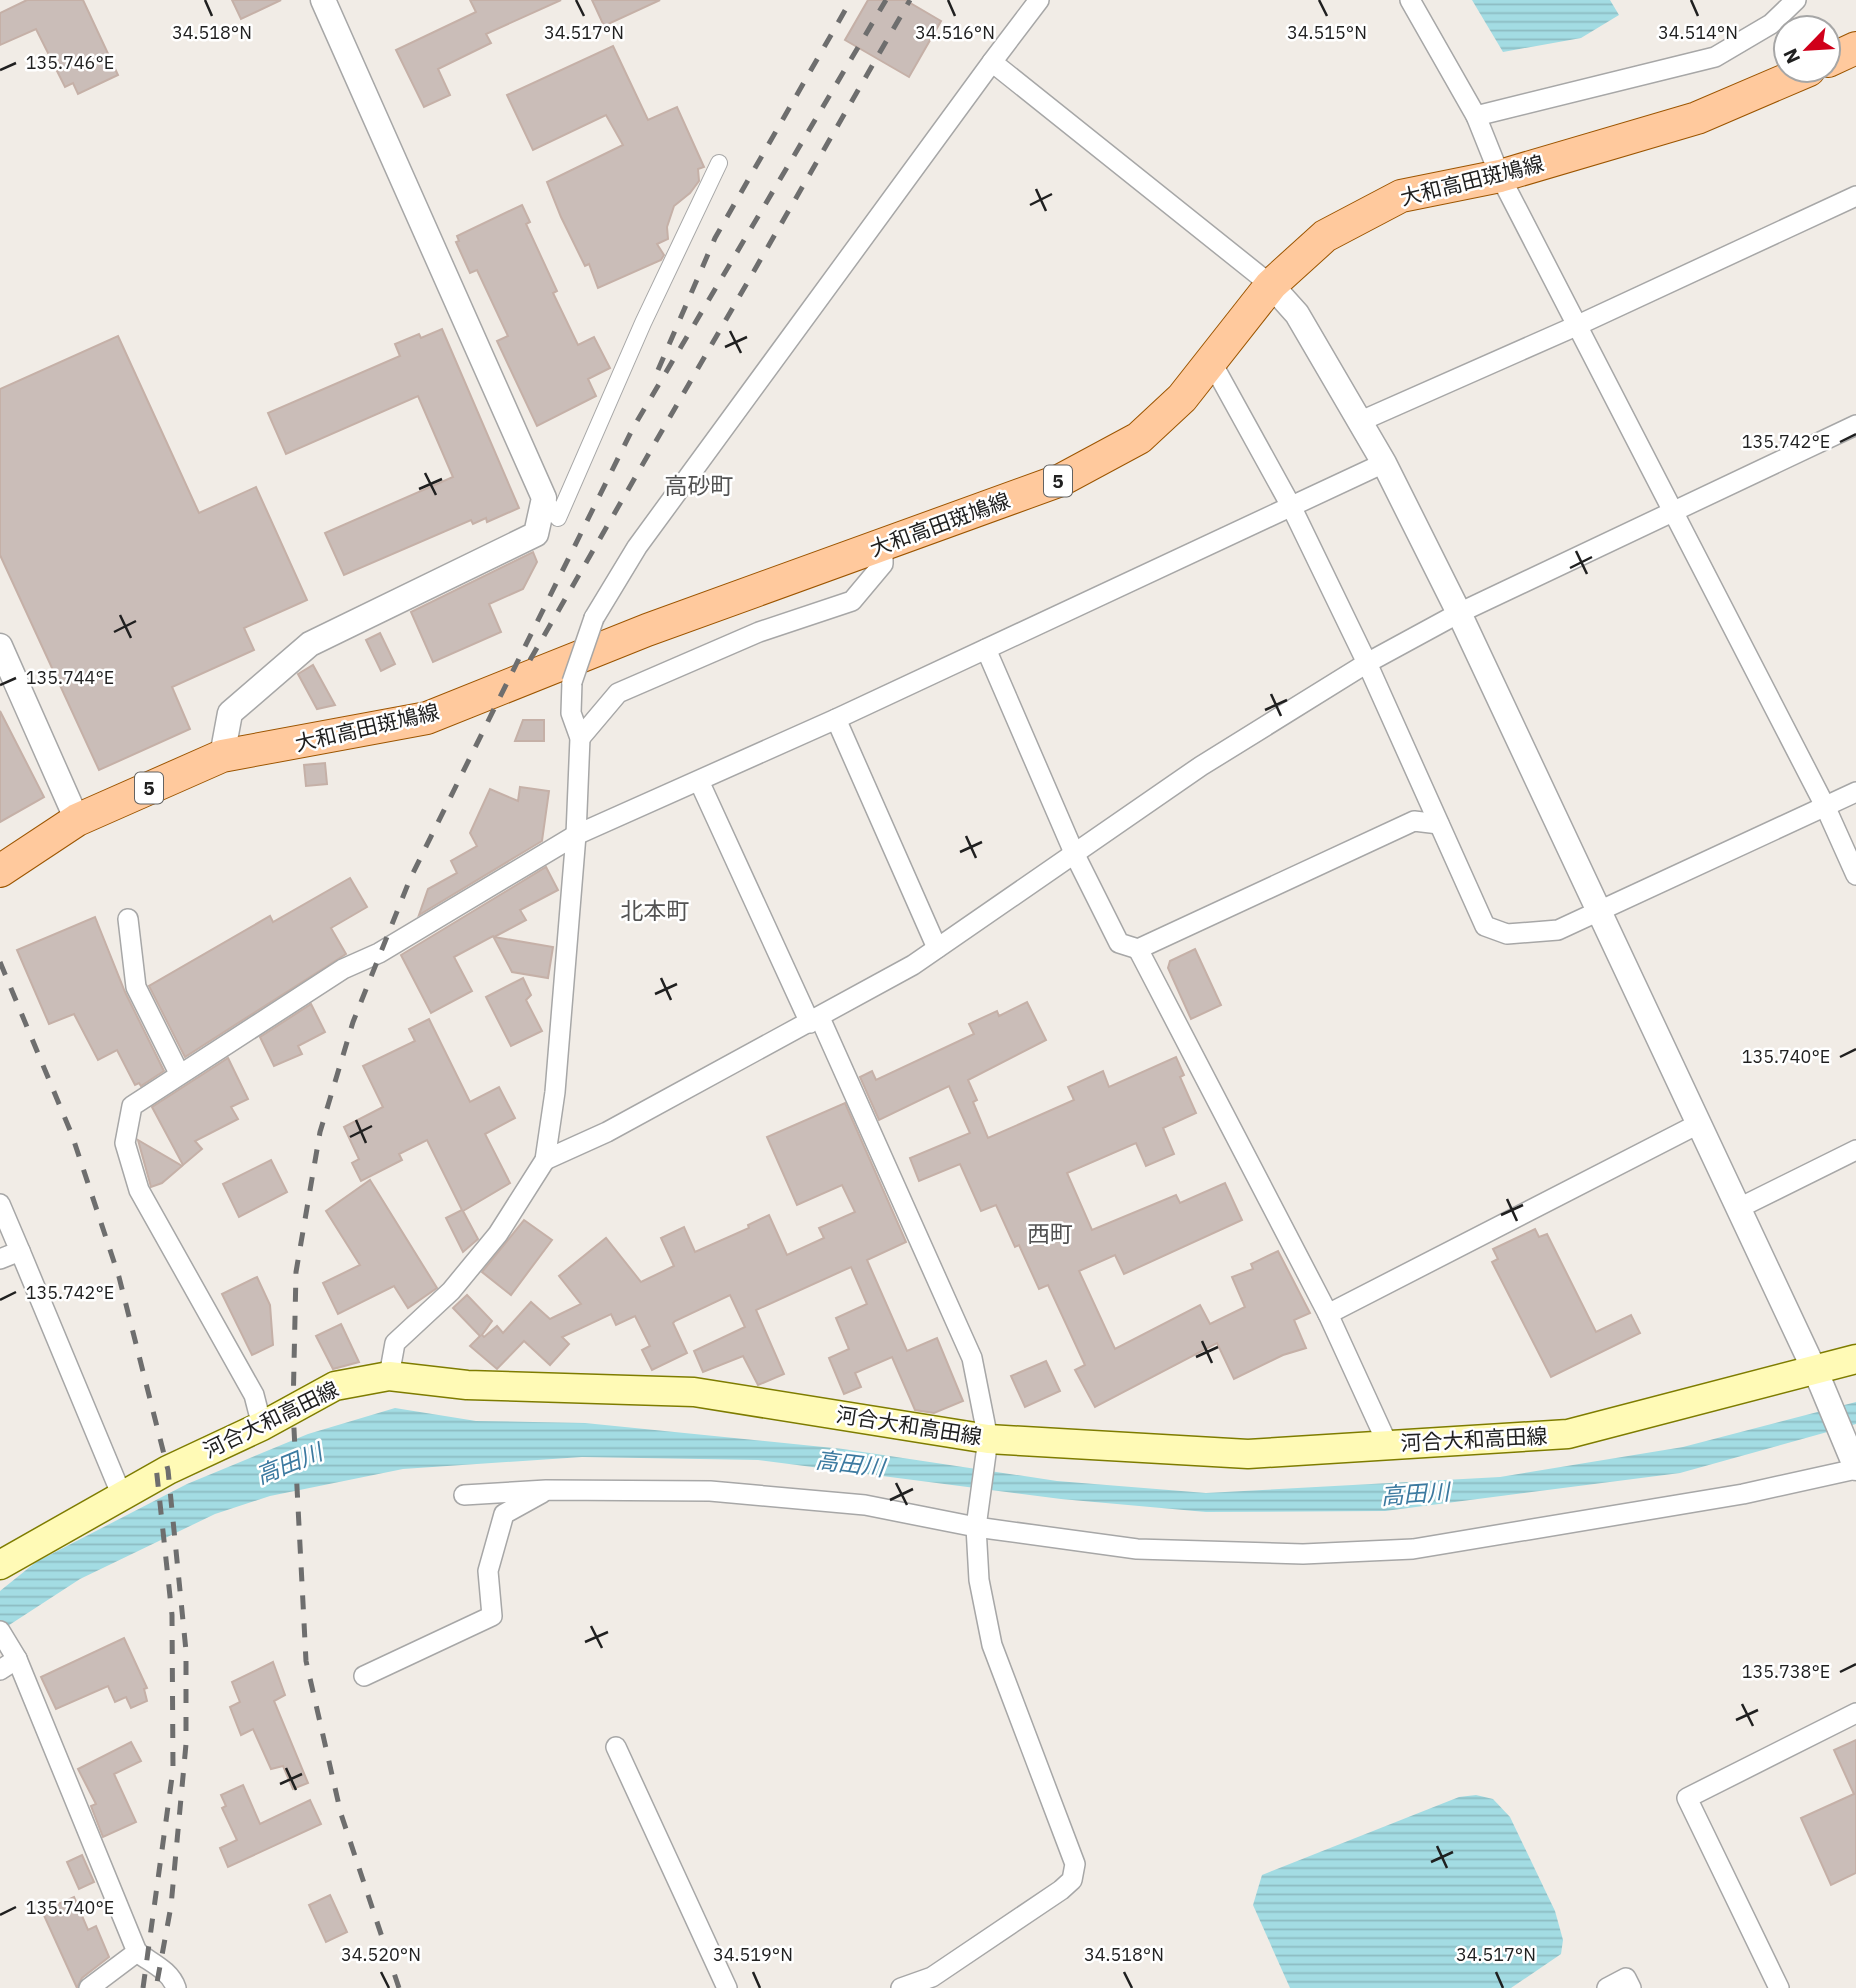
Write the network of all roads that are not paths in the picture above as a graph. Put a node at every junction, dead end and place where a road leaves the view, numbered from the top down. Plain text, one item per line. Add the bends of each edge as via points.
1 (323, 0) edge
2 (1039, 0) edge
3 (1410, 0) edge
4 (1796, 0) edge
5 (992, 62) junction
6 (1776, 84) edge
7 (1476, 117) junction
8 (719, 163) dead end
9 (1500, 176) junction
10 (1856, 196) edge
11 (1270, 285) junction
12 (1576, 326) junction
13 (1212, 361) junction
14 (1361, 421) junction
15 (1856, 425) edge
16 (1384, 463) junction
17 (544, 498) junction
18 (1291, 506) junction
19 (1672, 512) junction
20 (883, 546) junction
21 (1459, 613) junction
22 (0, 646) edge
23 (986, 649) junction
24 (1367, 663) junction
25 (836, 719) junction
26 (580, 738) junction
27 (222, 756) junction
28 (699, 781) junction
29 (1856, 792) edge
30 (1825, 806) junction
31 (76, 821) junction
32 (1439, 824) junction
33 (576, 835) junction
34 (1075, 855) junction
35 (0, 871) edge
36 (1856, 875) edge
37 (1598, 912) junction
38 (128, 919) dead end
39 (937, 948) junction
40 (1138, 949) junction
41 (815, 1020) junction
42 (179, 1073) junction
43 (1700, 1123) junction
44 (1856, 1150) edge
45 (545, 1160) junction
46 (0, 1204) edge
47 (1739, 1208) junction
48 (20, 1251) junction
49 (0, 1259) edge
50 (1328, 1314) junction
51 (1856, 1359) edge
52 (389, 1376) junction
53 (1818, 1377) junction
54 (262, 1426) junction
55 (986, 1445) junction
56 (1388, 1445) junction
57 (1854, 1463) edge
58 (546, 1490) junction
59 (464, 1495) dead end
60 (122, 1496) junction
61 (976, 1527) junction
62 (0, 1565) edge
63 (3, 1636) edge
64 (17, 1660) junction
65 (0, 1670) edge
66 (364, 1676) dead end
67 (1856, 1713) edge
68 (617, 1747) dead end
69 (137, 1952) junction
70 (935, 1983) edge
71 (89, 1988) edge
72 (176, 1988) edge
73 (727, 1988) edge
74 (901, 1988) edge
75 (1607, 1988) edge
76 (1631, 1988) edge
77 (1779, 1988) edge

1 - 17 street
2 - 5 street
3 - 7 street
4 - 7 street via 1772,24 1715,57
5 - 11 street
5 - 26 street, bridge via 637,547 594,618 572,682 571,713
6 - 9 main road, 大和高田斑鳩線 / 5 via 1697,118
7 - 9 street
8 - 17 street via 558,518
9 - 11 main road, 大和高田斑鳩線 / 5 via 1401,196 1325,236
9 - 12 street
10 - 12 street
11 - 13 main road, 大和高田斑鳩線 / 5
11 - 14 street via 1297,314
12 - 14 street
12 - 19 street
13 - 18 street
13 - 20 main road, 大和高田斑鳩線 / 5 via 1182,398 1139,438 1061,480
14 - 16 street
15 - 19 street
16 - 18 street
16 - 21 street
17 - 27 street via 536,534 310,644 230,713
18 - 23 street
18 - 24 street
19 - 21 street
19 - 30 street
20 - 26 street via 883,564 852,601 759,632 618,694
20 - 27 main road, 大和高田斑鳩線 / 5 via 647,630 427,718
21 - 24 street
21 - 37 street
22 - 31 street
23 - 25 street
23 - 34 street
24 - 32 street
24 - 34 street via 1201,766
25 - 28 street
25 - 39 street
26 - 33 street
27 - 31 main road, 大和高田斑鳩線 / 5
28 - 33 street
28 - 41 street
29 - 30 street
30 - 36 street
30 - 37 street
31 - 35 main road, 大和高田斑鳩線 / 5
32 - 37 street via 1485,926 1507,934 1558,930
32 - 40 street via 1414,821
33 - 42 street via 379,953 343,969
33 - 45 street
34 - 39 street
34 - 40 street via 1119,943
37 - 43 street
38 - 42 street via 136,987
39 - 41 street
40 - 50 street
41 - 45 street via 607,1132
41 - 55 street via 972,1358
42 - 54 street via 132,1106 125,1143 139,1190 254,1395
43 - 47 street
43 - 50 street
44 - 47 street
45 - 52 street via 498,1234 451,1291 395,1343
46 - 48 street
47 - 53 street
48 - 49 street
48 - 60 street
50 - 56 street
51 - 53 main road, 河合大和高田線
52 - 54 main road, 河合大和高田線 via 335,1386
52 - 55 main road, 河合大和高田線 via 467,1385 694,1392
53 - 56 main road, 河合大和高田線 via 1568,1434
53 - 57 street
54 - 60 main road, 河合大和高田線
55 - 56 main road, 河合大和高田線 via 1248,1454
55 - 61 street
57 - 61 street via 1743,1494 1413,1549 1303,1554 1137,1549
58 - 59 street
58 - 61 street via 736,1493 865,1505
58 - 66 street via 504,1514 488,1571 492,1616
60 - 62 main road, 河合大和高田線
61 - 70 street via 979,1580 992,1645 1074,1864 1072,1880 1061,1890
63 - 64 street
64 - 65 street
64 - 69 street
67 - 77 street via 1687,1798
68 - 73 street
69 - 71 street
69 - 72 street via 159,1966
70 - 74 street
75 - 76 street via 1626,1978

